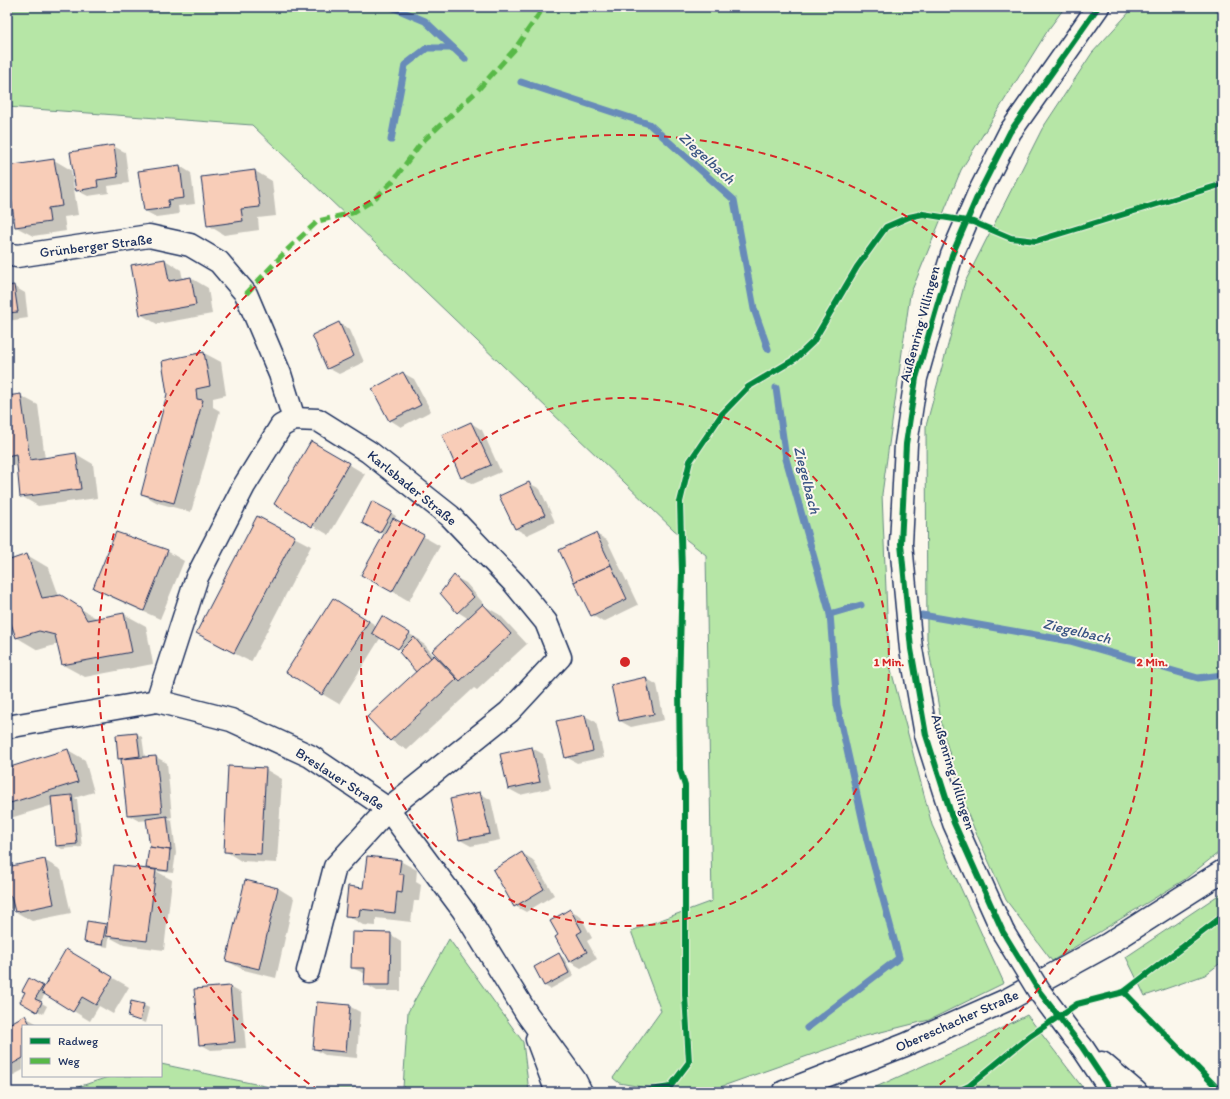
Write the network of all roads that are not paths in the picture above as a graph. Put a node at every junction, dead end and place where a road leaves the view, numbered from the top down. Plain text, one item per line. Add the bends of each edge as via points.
1 (1098, 7) edge
2 (7, 254) edge
3 (294, 419) junction
4 (157, 701) junction
5 (7, 727) edge
6 (388, 809) junction
7 (1223, 871) edge
8 (308, 971) dead end
9 (527, 1014) junction
10 (1077, 1041) junction
11 (578, 1086) edge
12 (556, 1092) edge
13 (596, 1092) edge
14 (784, 1092) edge
15 (1112, 1092) edge
16 (1136, 1092) edge

1 - 10 street, Außenring Villingen, bridge via 1010,132 978,195 952,255 916,378 906,444 901,544 911,649 926,735 954,823 1003,932 1039,991
2 - 3 street, Grünberger Straße via 17,256 150,236 190,245 219,262 246,294 280,374
3 - 4 street via 282,426 244,486 197,577
3 - 6 street, Karlsbader Straße via 318,420 369,452 450,516 514,583 546,622 560,657 509,712
4 - 5 street, Breslauer Straße
4 - 6 street, Breslauer Straße via 231,720 310,756
6 - 8 street via 335,867
6 - 9 street, Breslauer Straße via 463,910
7 - 14 street, Obereschacher Straße via 1107,945 1009,999 905,1045
9 - 11 street, Breslauer Straße
9 - 12 street, Breslauer Straße
10 - 15 street
10 - 16 street
11 - 13 street

